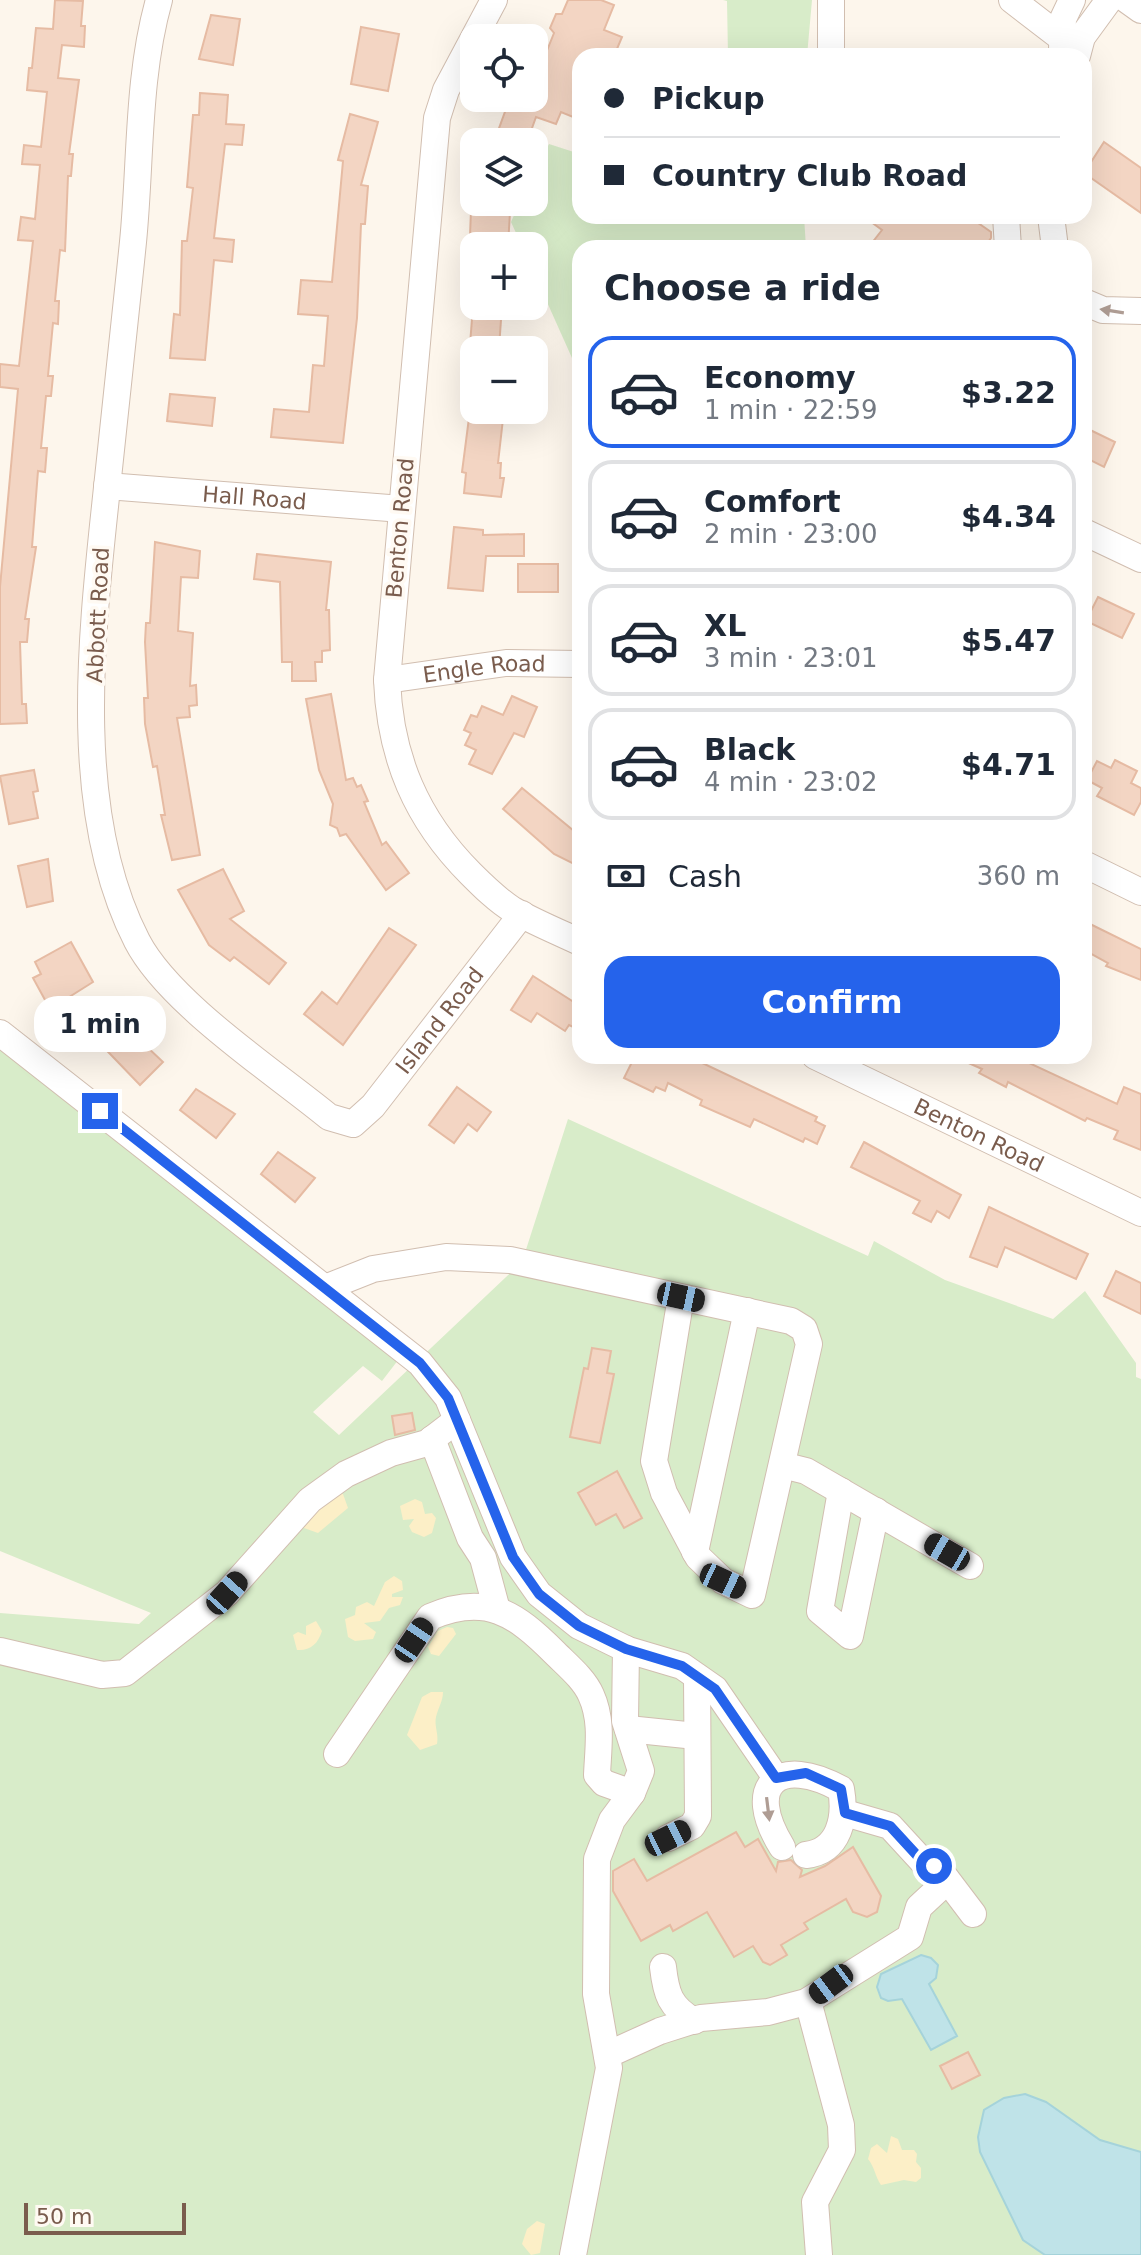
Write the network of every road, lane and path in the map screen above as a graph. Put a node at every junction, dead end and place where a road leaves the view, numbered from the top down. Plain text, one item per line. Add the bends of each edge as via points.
1 (159, 0) edge
2 (494, 0) edge
3 (831, 0) edge
4 (1012, 0) edge
5 (1072, 0) edge
6 (1109, 0) edge
7 (1127, 0) edge
8 (1141, 10) edge
9 (1071, 47) edge
10 (831, 48) edge
11 (1092, 305) edge
12 (1141, 311) edge
13 (107, 486) junction
14 (402, 509) junction
15 (1092, 536) edge
16 (1141, 559) edge
17 (572, 664) edge
18 (387, 680) junction
19 (1092, 868) edge
20 (1141, 892) edge
21 (522, 914) junction
22 (572, 938) edge
23 (0, 1033) edge
24 (832, 1064) edge
25 (353, 1124) joint
26 (1141, 1213) edge
27 (325, 1288) junction
28 (681, 1297) junction
29 (747, 1311) junction
30 (457, 1420) junction
31 (432, 1439) junction
32 (782, 1465) junction
33 (841, 1491) junction
34 (876, 1511) junction
35 (695, 1552) junction
36 (970, 1566) dead end
37 (497, 1610) junction
38 (626, 1649) junction
39 (0, 1651) edge
40 (697, 1677) junction
41 (598, 1720) junction
42 (626, 1725) junction
43 (696, 1736) junction
44 (337, 1754) dead end
45 (776, 1778) junction
46 (632, 1793) junction
47 (845, 1813) junction
48 (668, 1838) dead end
49 (947, 1881) junction
50 (973, 1914) dead end
51 (663, 1967) dead end
52 (808, 2001) junction
53 (694, 2021) junction
54 (607, 2055) junction
55 (573, 2255) edge
56 (819, 2255) edge

1 - 13 street, Abbott Road via 146,62
2 - 14 street, Benton Road via 446,90 437,118
3 - 10 street
4 - 9 street
5 - 9 street via 1063,19
6 - 9 street
7 - 8 street
12 -> 11 street
13 - 14 street, Hall Road
13 - 25 street, Abbott Road via 92,627 94,762 102,826 123,911 145,954 179,995 329,1117
14 - 18 street, Benton Road
15 - 16 street
17 - 18 street, Engle Road via 506,663
18 - 21 street, Benton Road via 396,754 428,824 492,895
19 - 20 street
21 - 22 street, Benton Road
21 - 25 street, Island Road via 373,1106
23 - 27 street
24 - 26 street, Benton Road
27 - 28 street via 373,1269 446,1257 510,1260
27 - 30 street via 420,1363 448,1398
28 - 29 street
28 - 35 street via 654,1461 664,1493
29 - 32 street via 791,1321 804,1329 809,1344
29 - 35 street
30 - 31 street
30 - 38 street via 513,1557 539,1594 579,1626
31 - 37 street via 470,1538 483,1558
31 - 39 street via 346,1474 310,1500 227,1593 125,1673 102,1675
32 - 33 street via 806,1471
32 - 35 street via 752,1595 723,1581
33 - 34 street
33 - 34 street via 820,1611 850,1636
34 - 36 street
37 - 41 street via 526,1624 577,1675 591,1694
37 - 44 street via 453,1607 430,1617
38 - 40 street via 682,1666
38 - 42 street
40 - 43 street
40 - 45 street via 715,1689
41 - 42 street
41 - 46 street via 597,1775
42 - 43 street
42 - 46 street via 641,1771
43 - 48 street via 698,1816 692,1826
45 - 47 street via 806,1773 824,1779 841,1789
45 -> 47 street via 768,1785 764,1806 794,1851 818,1853 835,1839
46 - 54 street via 612,1820 597,1859 596,1994
47 - 49 street via 890,1826
49 - 50 street
49 - 52 street via 919,1907 910,1937
51 - 53 street via 665,1993 676,2010
52 - 53 street
52 - 56 street via 841,2125 842,2150 815,2202
53 - 54 street
54 - 55 street via 609,2068

